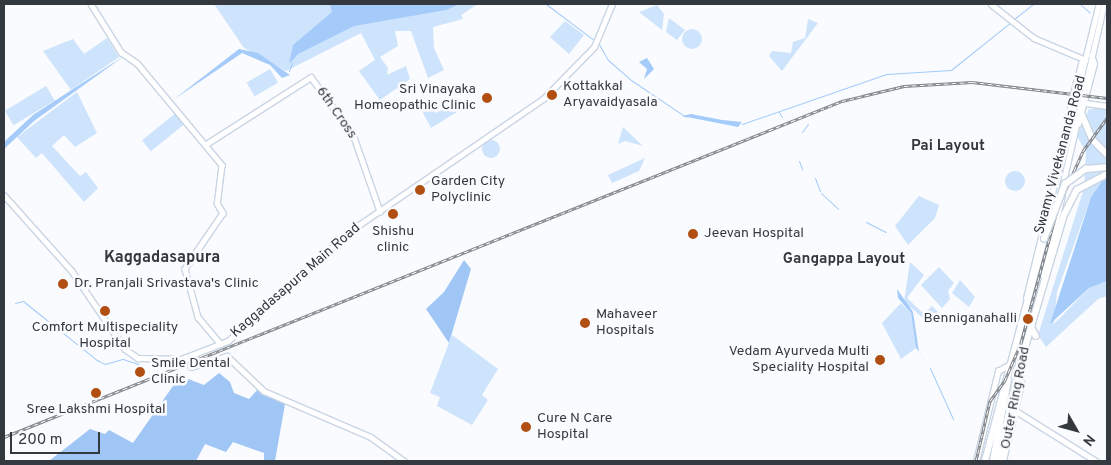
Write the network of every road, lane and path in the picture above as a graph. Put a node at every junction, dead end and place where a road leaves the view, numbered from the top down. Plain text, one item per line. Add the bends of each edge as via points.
1 (91, 4) edge
2 (612, 4) edge
3 (991, 4) edge
4 (1099, 4) edge
5 (1104, 4) edge
6 (1091, 55) junction
7 (1084, 60) junction
8 (1086, 103) junction
9 (1107, 106) edge
10 (1082, 114) junction
11 (208, 144) junction
12 (1070, 144) junction
13 (1107, 154) edge
14 (1107, 167) edge
15 (1107, 174) edge
16 (4, 195) edge
17 (380, 211) junction
18 (1043, 276) junction
19 (1026, 307) junction
20 (1031, 326) junction
21 (1036, 336) dead end
22 (221, 344) junction
23 (186, 357) junction
24 (1012, 362) junction
25 (1019, 370) junction
26 (1008, 378) junction
27 (1016, 411) junction
28 (404, 461) edge
29 (976, 461) edge
30 (985, 461) edge
31 (993, 461) edge
32 (998, 461) edge
33 (1003, 461) edge
34 (1096, 461) edge

1 - 11 main road via 121,52 130,55
2 - 17 main road, Kaggadasapura Main Road via 594,47 568,77
3 - 7 main road via 1046,45
4 - 7 main road, Swamy Vivekananda Road
5 - 6 main road, Swamy Vivekananda Road
6 - 8 main road via 1094,64
6 - 12 main road, Swamy Vivekananda Road
7 - 19 main road, Swamy Vivekananda Road via 1070,129 1027,283
8 - 9 main road
8 - 10 main road
10 - 12 main road
10 - 13 highway via 1096,143
11 - 17 main road, 6th Cross via 311,77 353,134
11 - 22 main road via 222,165 217,203 223,213 185,269 198,317
12 - 18 main road, Swamy Vivekananda Road via 1061,206
14 - 19 highway, Outer Ring Road, bridge via 1080,172 1061,189
15 - 18 highway, Outer Ring Road via 1077,190 1064,215
16 - 23 main road via 72,271 125,349 138,358 174,360
17 - 22 main road, Kaggadasapura Main Road via 347,233
18 - 20 highway, Outer Ring Road
19 - 24 highway, Outer Ring Road
20 - 21 highway
20 - 25 highway, Outer Ring Road
22 - 23 main road
23 - 28 main road via 191,367 227,356 264,391 333,419 393,449
24 - 26 highway, Outer Ring Road
24 - 29 main road via 998,371
25 - 27 highway, Outer Ring Road
25 - 32 highway
26 - 30 highway, Outer Ring Road
26 - 31 highway
27 - 33 highway, Outer Ring Road
27 - 34 main road

